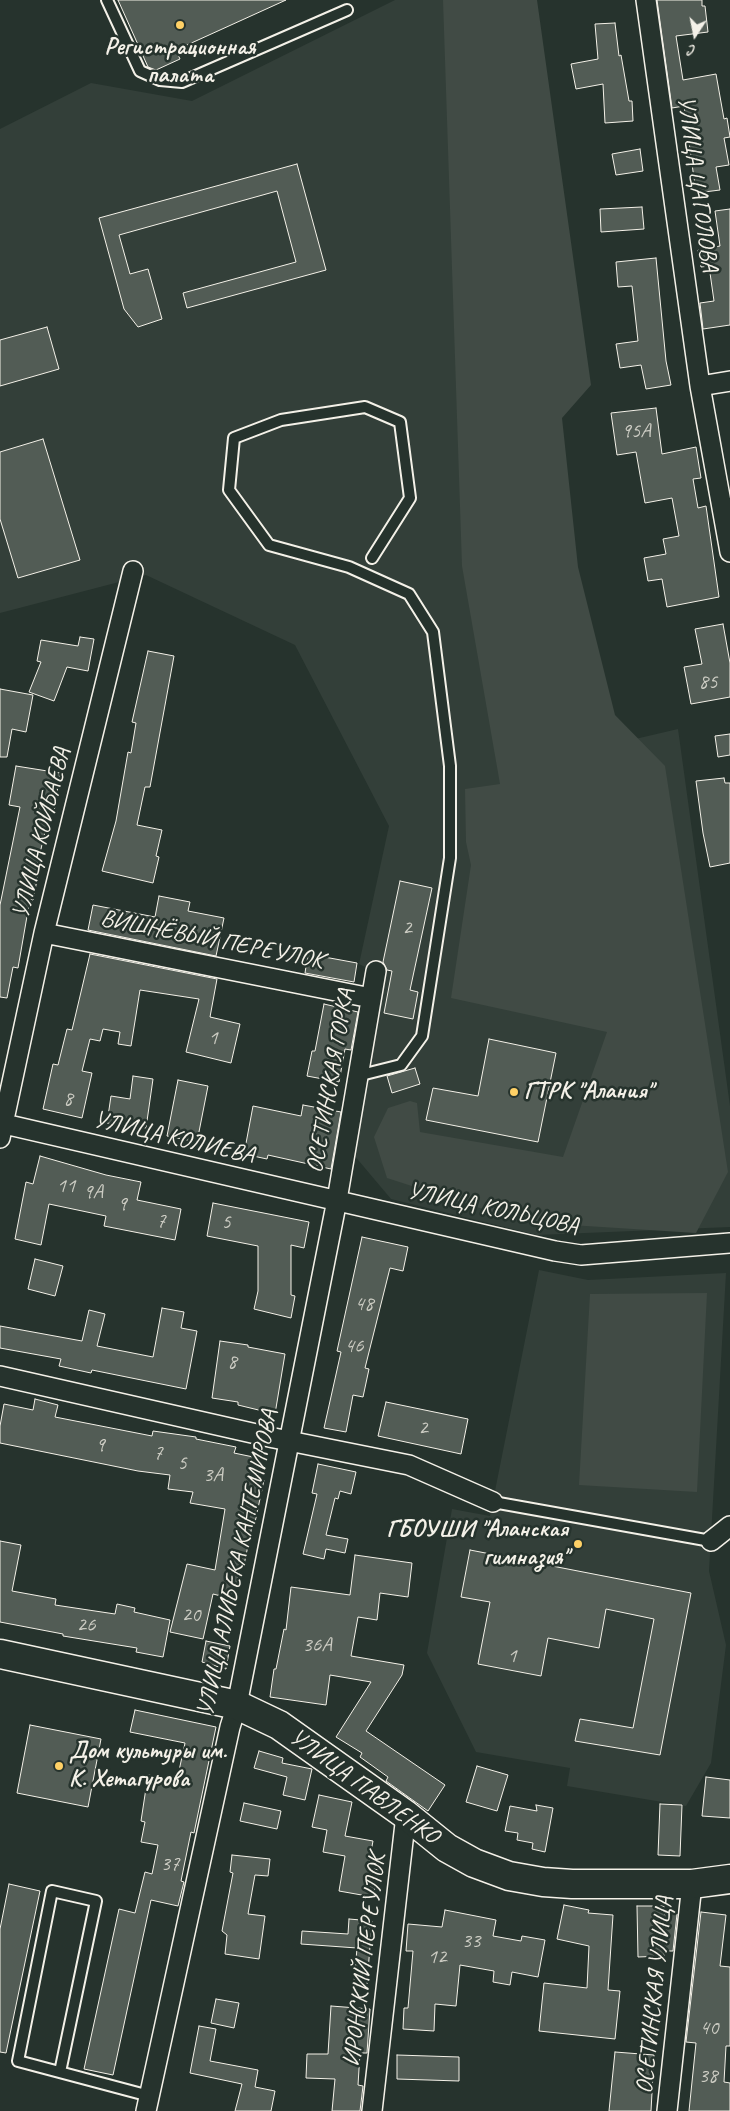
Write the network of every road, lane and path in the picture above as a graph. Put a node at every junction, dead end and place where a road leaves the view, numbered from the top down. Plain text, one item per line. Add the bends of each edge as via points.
1 (107, 0) edge
2 (646, 0) edge
3 (347, 10) dead end
4 (730, 381) edge
5 (700, 386) junction
6 (730, 552) edge
7 (372, 558) dead end
8 (133, 571) dead end
9 (44, 933) junction
10 (376, 971) dead end
11 (371, 998) junction
12 (357, 1076) junction
13 (1, 1128) edge
14 (336, 1200) junction
15 (730, 1243) edge
16 (0, 1376) edge
17 (288, 1441) junction
18 (493, 1502) joint
19 (730, 1526) edge
20 (711, 1541) joint
21 (0, 1654) edge
22 (237, 1705) junction
23 (406, 1815) junction
24 (730, 1879) edge
25 (692, 1884) junction
26 (60, 2072) junction
27 (147, 2103) edge
28 (372, 2111) edge
29 (667, 2111) edge

1 - 3 lane via 140,71 160,80 182,82
2 - 5 street, УЛИЦА ЦАГОЛОВА
4 - 5 street
5 - 6 street, УЛИЦА ЦАГОЛОВА
7 - 12 lane via 410,498 400,422 365,406 281,420 234,438 229,490 269,545 349,567 409,594 433,632 450,766 450,858 422,1036 401,1065
8 - 9 street, УЛИЦА КОЙБАЕВА
9 - 11 street, ВИШНЁВЫЙ ПЕРЕУЛОК
9 - 13 street, УЛИЦА КОЙБАЕВА
10 - 11 street, ОСЕТИНСКАЯ ГОРКА
11 - 12 street, ОСЕТИНСКАЯ ГОРКА
12 - 14 street, ОСЕТИНСКАЯ ГОРКА
13 - 14 street, УЛИЦА КОЛИЕВА
14 - 15 street, УЛИЦА КОЛЬЦОВА via 581,1255
14 - 17 street, УЛИЦА АЛИБЕКА КАНТЕМИРОВА
16 - 17 street
17 - 18 street via 409,1465
17 - 22 street, УЛИЦА АЛИБЕКА КАНТЕМИРОВА
18 - 20 lane
19 - 20 street
21 - 22 main road, УЛИЦА ПАВЛЕНКО
22 - 23 main road, УЛИЦА ПАВЛЕНКО via 279,1725
22 - 27 street, УЛИЦА АЛИБЕКА КАНТЕМИРОВА
23 - 25 main road, УЛИЦА ПАВЛЕНКО via 447,1848 474,1863 509,1876 572,1884
23 - 28 street, ИРОНСКИЙ ПЕРЕУЛОК
24 - 25 main road, УЛИЦА ПАВЛЕНКО
25 - 29 street, ОСЕТИНСКАЯ УЛИЦА
26 - 26 lane via 18,2061 52,1891 96,1901
26 - 27 lane

